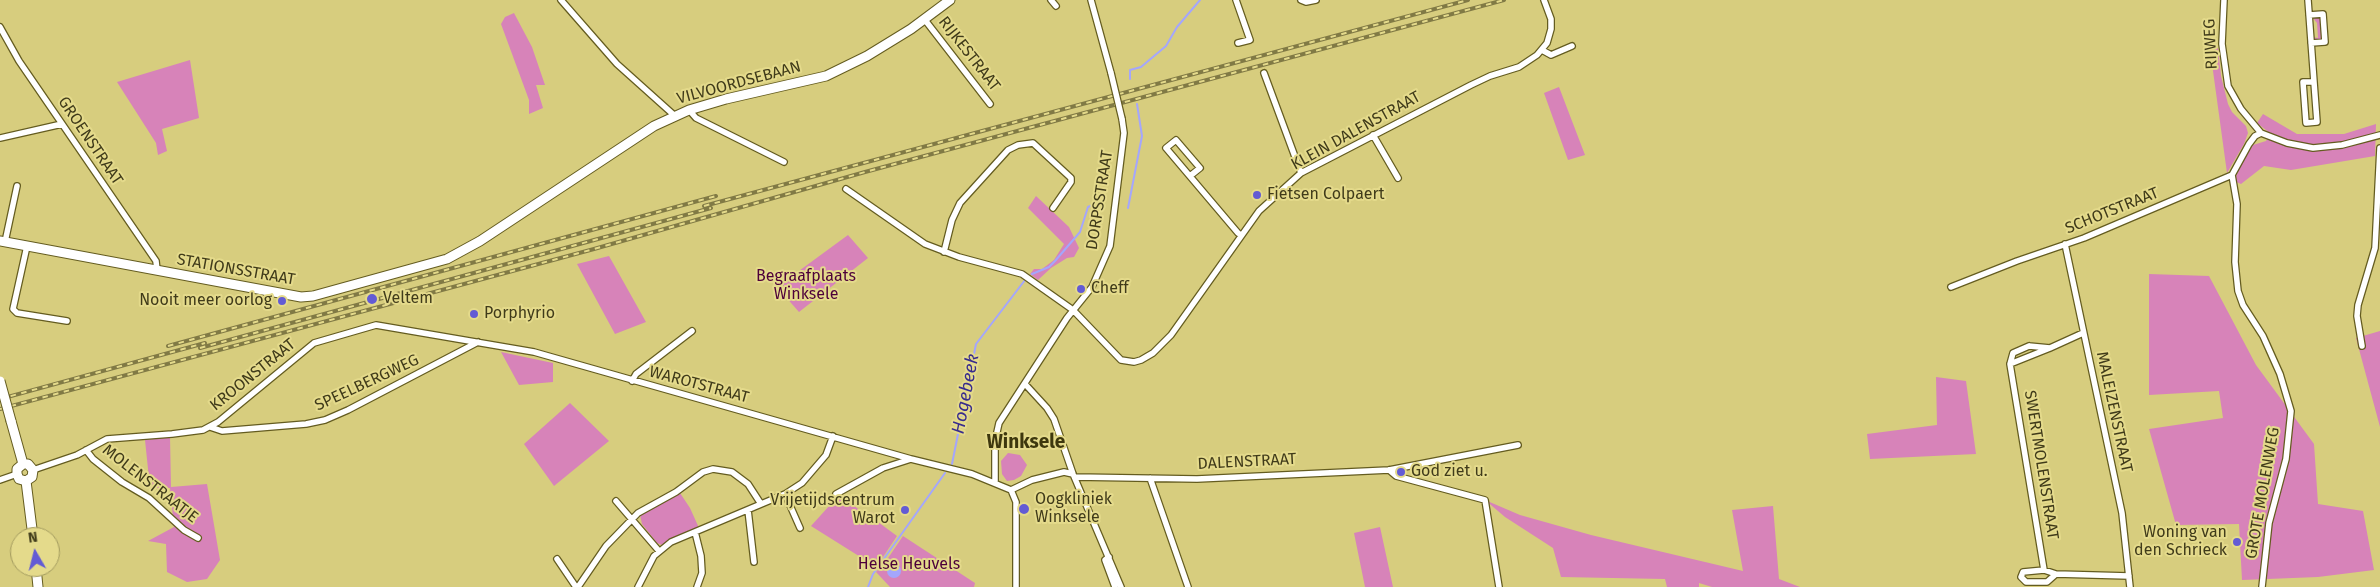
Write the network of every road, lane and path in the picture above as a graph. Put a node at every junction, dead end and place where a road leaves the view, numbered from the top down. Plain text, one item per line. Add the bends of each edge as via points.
1 (561, 0) edge
2 (950, 0) edge
3 (1051, 0) edge
4 (1091, 0) edge
5 (1236, 0) edge
6 (1301, 0) edge
7 (1314, 0) edge
8 (1544, 0) edge
9 (2224, 0) edge
10 (2308, 0) edge
11 (1056, 6) dead end
12 (2309, 15) junction
13 (925, 20) junction
14 (0, 27) edge
15 (1238, 43) dead end
16 (2311, 43) junction
17 (1572, 46) dead end
18 (1542, 50) junction
19 (1264, 73) dead end
20 (2314, 82) junction
21 (990, 104) dead end
22 (689, 110) junction
23 (674, 116) junction
24 (62, 124) junction
25 (2261, 133) junction
26 (2380, 134) edge
27 (1373, 135) junction
28 (0, 138) edge
29 (2380, 148) edge
30 (784, 162) dead end
31 (1301, 173) junction
32 (2232, 175) junction
33 (1190, 176) junction
34 (1398, 178) dead end
35 (16, 186) dead end
36 (846, 189) dead end
37 (1053, 208) dead end
38 (1241, 235) junction
39 (2, 242) edge
40 (2065, 244) junction
41 (27, 246) junction
42 (463, 251) joint
43 (944, 252) junction
44 (157, 270) junction
45 (1951, 287) dead end
46 (1073, 310) junction
47 (67, 321) dead end
48 (692, 331) dead end
49 (2083, 333) junction
50 (318, 341) joint
51 (478, 342) junction
52 (2362, 346) dead end
53 (2050, 348) junction
54 (2010, 364) junction
55 (0, 381) edge
56 (632, 381) junction
57 (1025, 384) junction
58 (218, 422) junction
59 (210, 427) junction
60 (231, 429) junction
61 (833, 436) junction
62 (1518, 444) dead end
63 (86, 450) junction
64 (911, 459) junction
65 (23, 464) junction
66 (33, 470) junction
67 (1389, 470) junction
68 (17, 474) junction
69 (1074, 475) junction
70 (1150, 478) junction
71 (0, 480) edge
72 (26, 481) junction
73 (994, 481) junction
74 (1011, 490) junction
75 (785, 494) junction
76 (836, 494) dead end
77 (616, 501) dead end
78 (761, 504) junction
79 (748, 510) junction
80 (633, 519) junction
81 (31, 527) edge
82 (800, 528) dead end
83 (695, 532) junction
84 (198, 538) dead end
85 (659, 551) junction
86 (1109, 557) junction
87 (557, 559) dead end
88 (754, 562) dead end
89 (2044, 570) junction
90 (2056, 574) junction
91 (2129, 576) junction
92 (577, 587) edge
93 (638, 587) edge
94 (697, 587) edge
95 (1016, 587) edge
96 (1115, 587) edge
97 (1121, 587) edge
98 (1188, 587) edge
99 (1498, 587) edge
100 (2130, 587) edge
101 (2262, 587) edge

1 - 23 street via 617,64
2 - 13 street, VILVOORDSEBAAN
3 - 11 street
4 - 46 street, DORPSSTRAAT, bridge via 1124,132 1110,246 1097,278
5 - 15 street via 1250,40
6 - 7 street
8 - 18 street via 1551,19 1549,36
9 - 25 street, RIJWEG via 2222,44 2228,86 2241,109
10 - 12 street
12 - 16 street
12 - 16 street via 2322,14 2325,42
13 - 21 street, RIJKESTRAAT
13 - 22 street, VILVOORDSEBAAN via 867,56 826,76
14 - 24 street, GROENSTRAAT via 18,61
16 - 20 street
17 - 18 street via 1555,55
18 - 27 street, KLEIN DALENSTRAAT via 1519,67 1490,76
19 - 31 street
20 - 20 street via 2317,122 2306,123 2303,82
22 - 23 street, VILVOORDSEBAAN
22 - 30 street via 696,118
23 - 42 street, VILVOORDSEBAAN
24 - 28 street
24 - 44 street, GROENSTRAAT via 156,261
25 - 26 street, RIJWEG via 2313,148 2342,145
25 - 32 street via 2249,144
27 - 31 street, KLEIN DALENSTRAAT
27 - 34 street
29 - 52 street via 2375,248 2357,316
31 - 38 street, KLEIN DALENSTRAAT via 1259,212
32 - 40 street, SCHOTSTRAAT
32 - 101 street, GROTE MOLENWEG via 2237,204 2235,262 2238,292 2280,374 2291,411 2286,459 2269,523
33 - 33 street via 1166,148 1176,140 1200,168
33 - 38 street
35 - 39 street
36 - 43 street, KLEIN DALENSTRAAT via 925,244
37 - 43 street via 1071,178 1033,143 1018,144 1008,150 960,203
38 - 46 street, KLEIN DALENSTRAAT via 1171,335 1141,360 1121,360
39 - 41 street, STATIONSSTRAAT
40 - 45 street, SCHOTSTRAAT
40 - 49 street, MALEIZENSTRAAT
41 - 44 street, STATIONSSTRAAT
41 - 47 street via 14,309 17,313
42 - 44 street, STATIONSSTRAAT via 428,265 306,298
43 - 46 street, KLEIN DALENSTRAAT via 1022,274
46 - 57 street, DORPSSTRAAT
48 - 56 street via 636,374
49 - 53 street
49 - 91 street, MALEIZENSTRAAT via 2122,513
50 - 51 street, WAROTSTRAAT via 376,325
50 - 58 street, KROONSTRAAT
51 - 56 street, WAROTSTRAAT via 534,352
51 - 60 street, SPEELBERGWEG via 324,420
53 - 54 street
53 - 54 street via 2029,346 2013,353
54 - 89 street, SWERTMOLENSTRAAT
55 - 65 street, bridge
56 - 61 street, WAROTSTRAAT
57 - 69 street via 1051,413
57 - 73 street, DORPSSTRAAT via 999,423
58 - 59 street, KROONSTRAAT
58 - 60 street via 223,428
59 - 60 street, SPEELBERGWEG via 222,431
59 - 63 street, KROONSTRAAT via 196,432 108,439
61 - 64 street, WAROTSTRAAT
61 - 75 street via 826,455 807,479
62 - 67 street
63 - 66 street, KROONSTRAAT
63 - 84 street, MOLENSTRAATJE via 122,482 148,498
64 - 73 street, WAROTSTRAAT
64 - 76 street via 883,468
65 - 66 street
65 - 68 street via 17,469
66 - 72 street via 32,477
67 - 70 street, DALENSTRAAT via 1197,479
67 - 99 street, DALENSTRAAT via 1394,475 1485,500
68 - 71 street
68 - 72 street via 19,479
69 - 70 street, DALENSTRAAT
69 - 74 street, DALENSTRAAT via 1064,472 1032,480
69 - 86 street
70 - 98 street
72 - 81 street
73 - 74 street, WAROTSTRAAT
74 - 95 street via 1016,502
75 - 78 street
75 - 82 street
77 - 80 street
78 - 79 street
78 - 80 street via 744,481 732,472 713,469 647,507
79 - 83 street
79 - 88 street
80 - 85 street
80 - 92 street via 602,551
83 - 85 street
83 - 94 street via 702,573
85 - 93 street via 642,575
86 - 96 street via 1105,560
86 - 97 street
87 - 92 street
89 - 90 street
89 - 90 street via 2023,572 2021,577 2026,582 2047,582
90 - 91 street
91 - 100 street, MALEIZENSTRAAT

